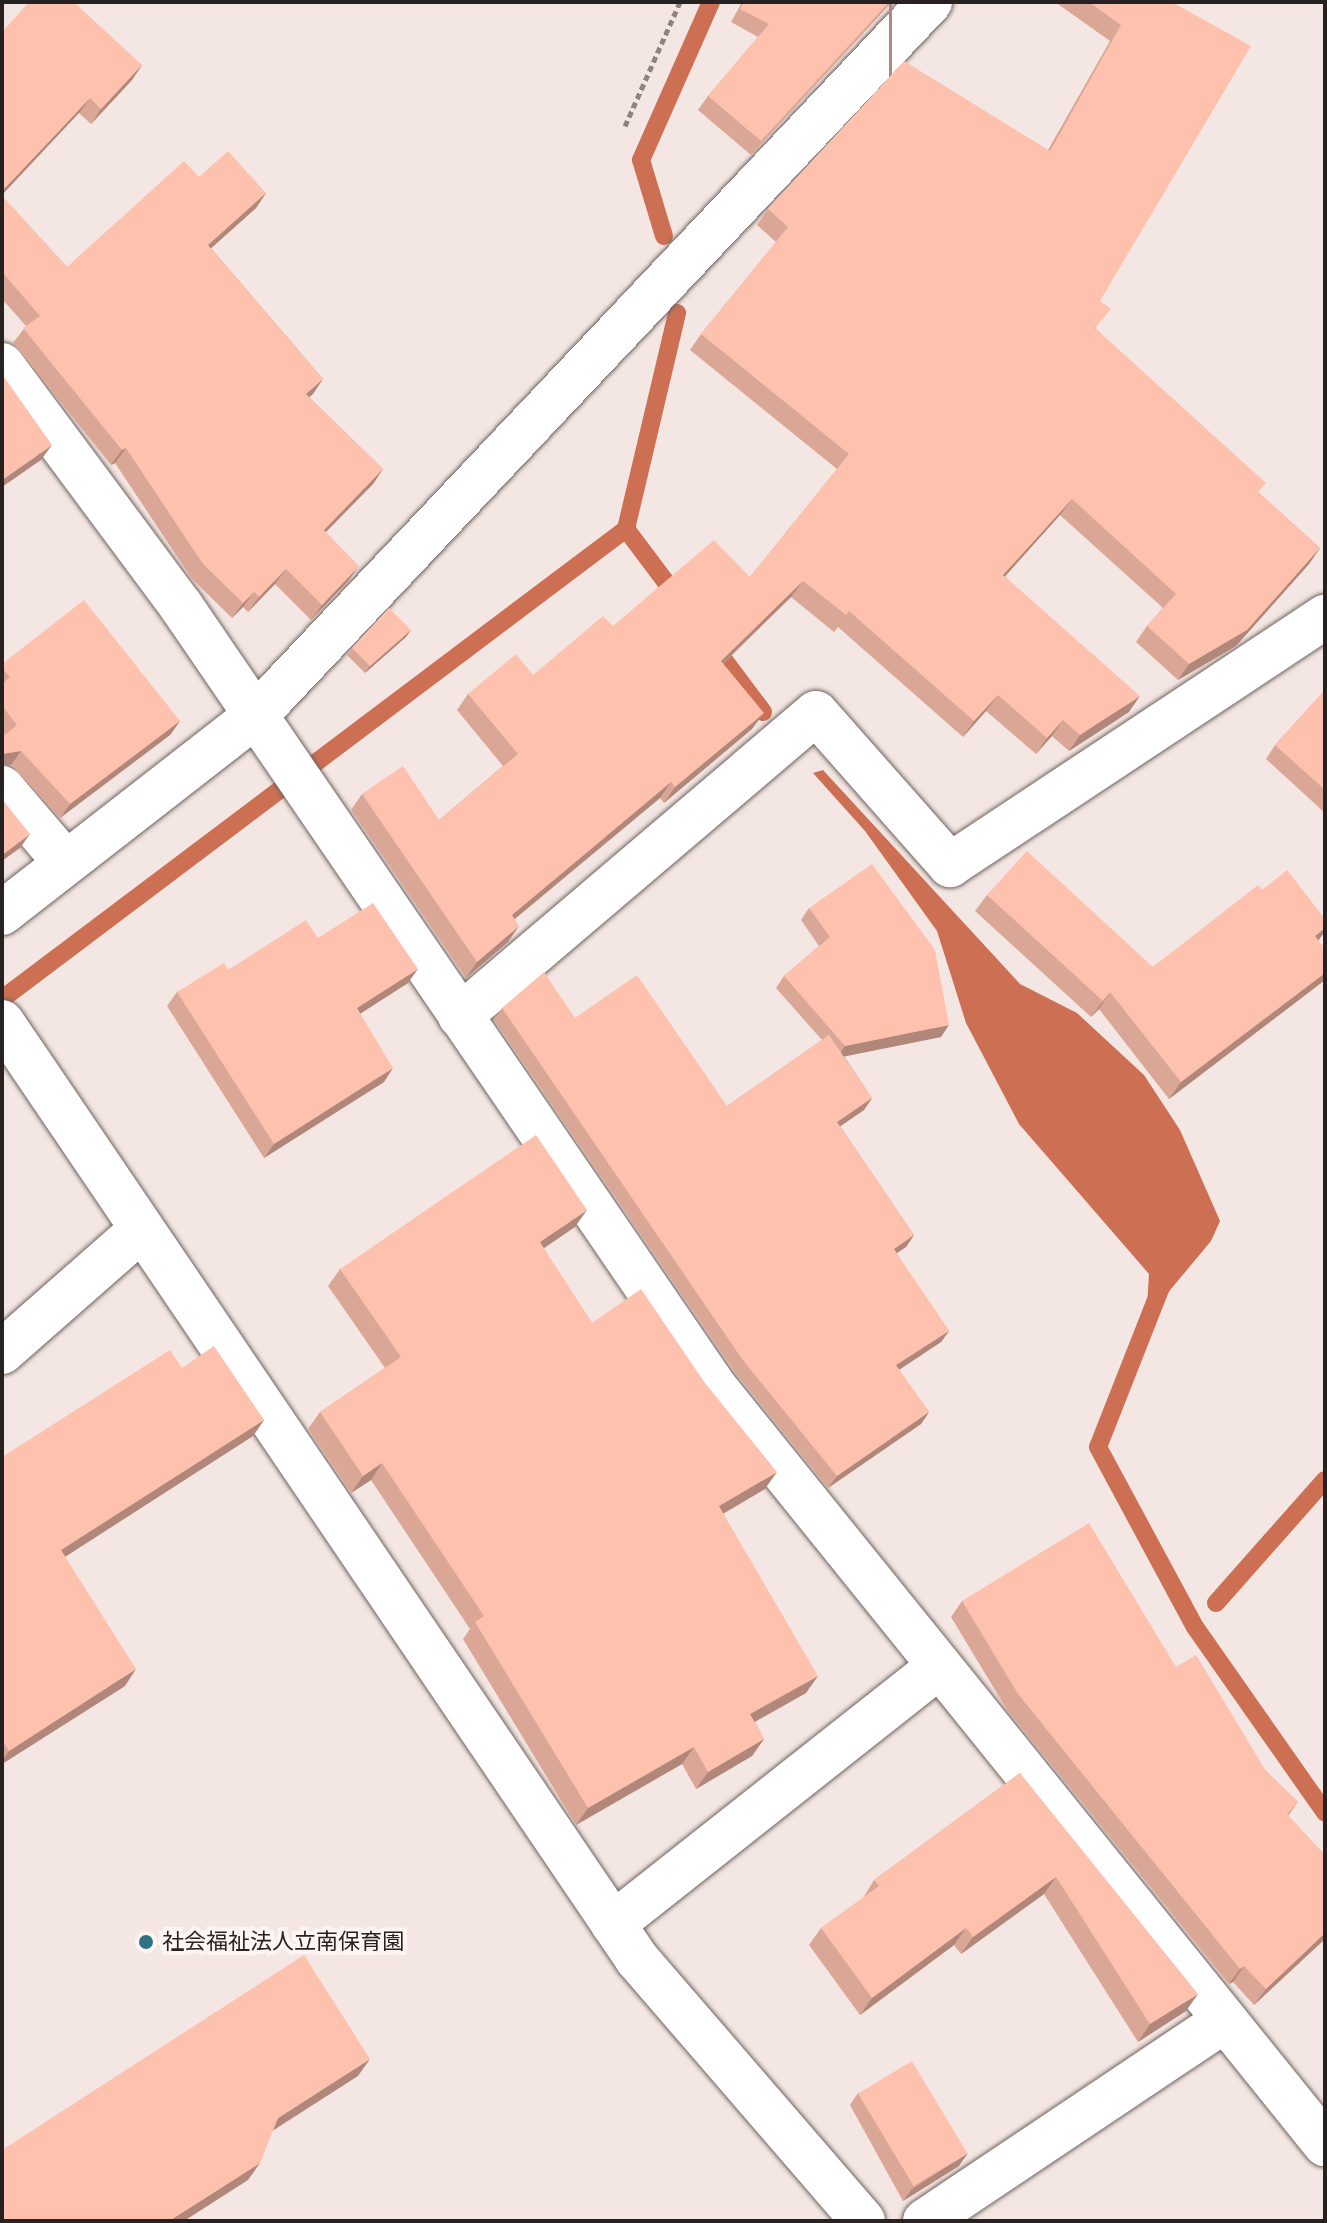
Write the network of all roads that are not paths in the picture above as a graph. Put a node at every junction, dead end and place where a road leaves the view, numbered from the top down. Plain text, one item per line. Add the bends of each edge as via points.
1 (930, 2) edge
2 (2, 365) edge
3 (1325, 617) edge
4 (255, 716) junction
5 (2, 788) edge
6 (65, 862) junction
7 (2, 913) edge
8 (460, 1016) junction
9 (2, 1022) edge
10 (142, 1229) junction
11 (2, 1352) edge
12 (938, 1667) junction
13 (613, 1924) junction
14 (1225, 2020) junction
15 (1325, 2144) edge
16 (863, 2221) edge
17 (925, 2221) edge

1 - 4 street
2 - 4 street via 181,606
3 - 8 street via 950,865 816,713
4 - 6 street
4 - 8 street
5 - 6 street
6 - 7 street
8 - 12 street via 714,1386
9 - 10 street
10 - 11 street
10 - 13 street
12 - 13 street
12 - 14 street
13 - 16 street via 637,1959
14 - 15 street
14 - 17 street

